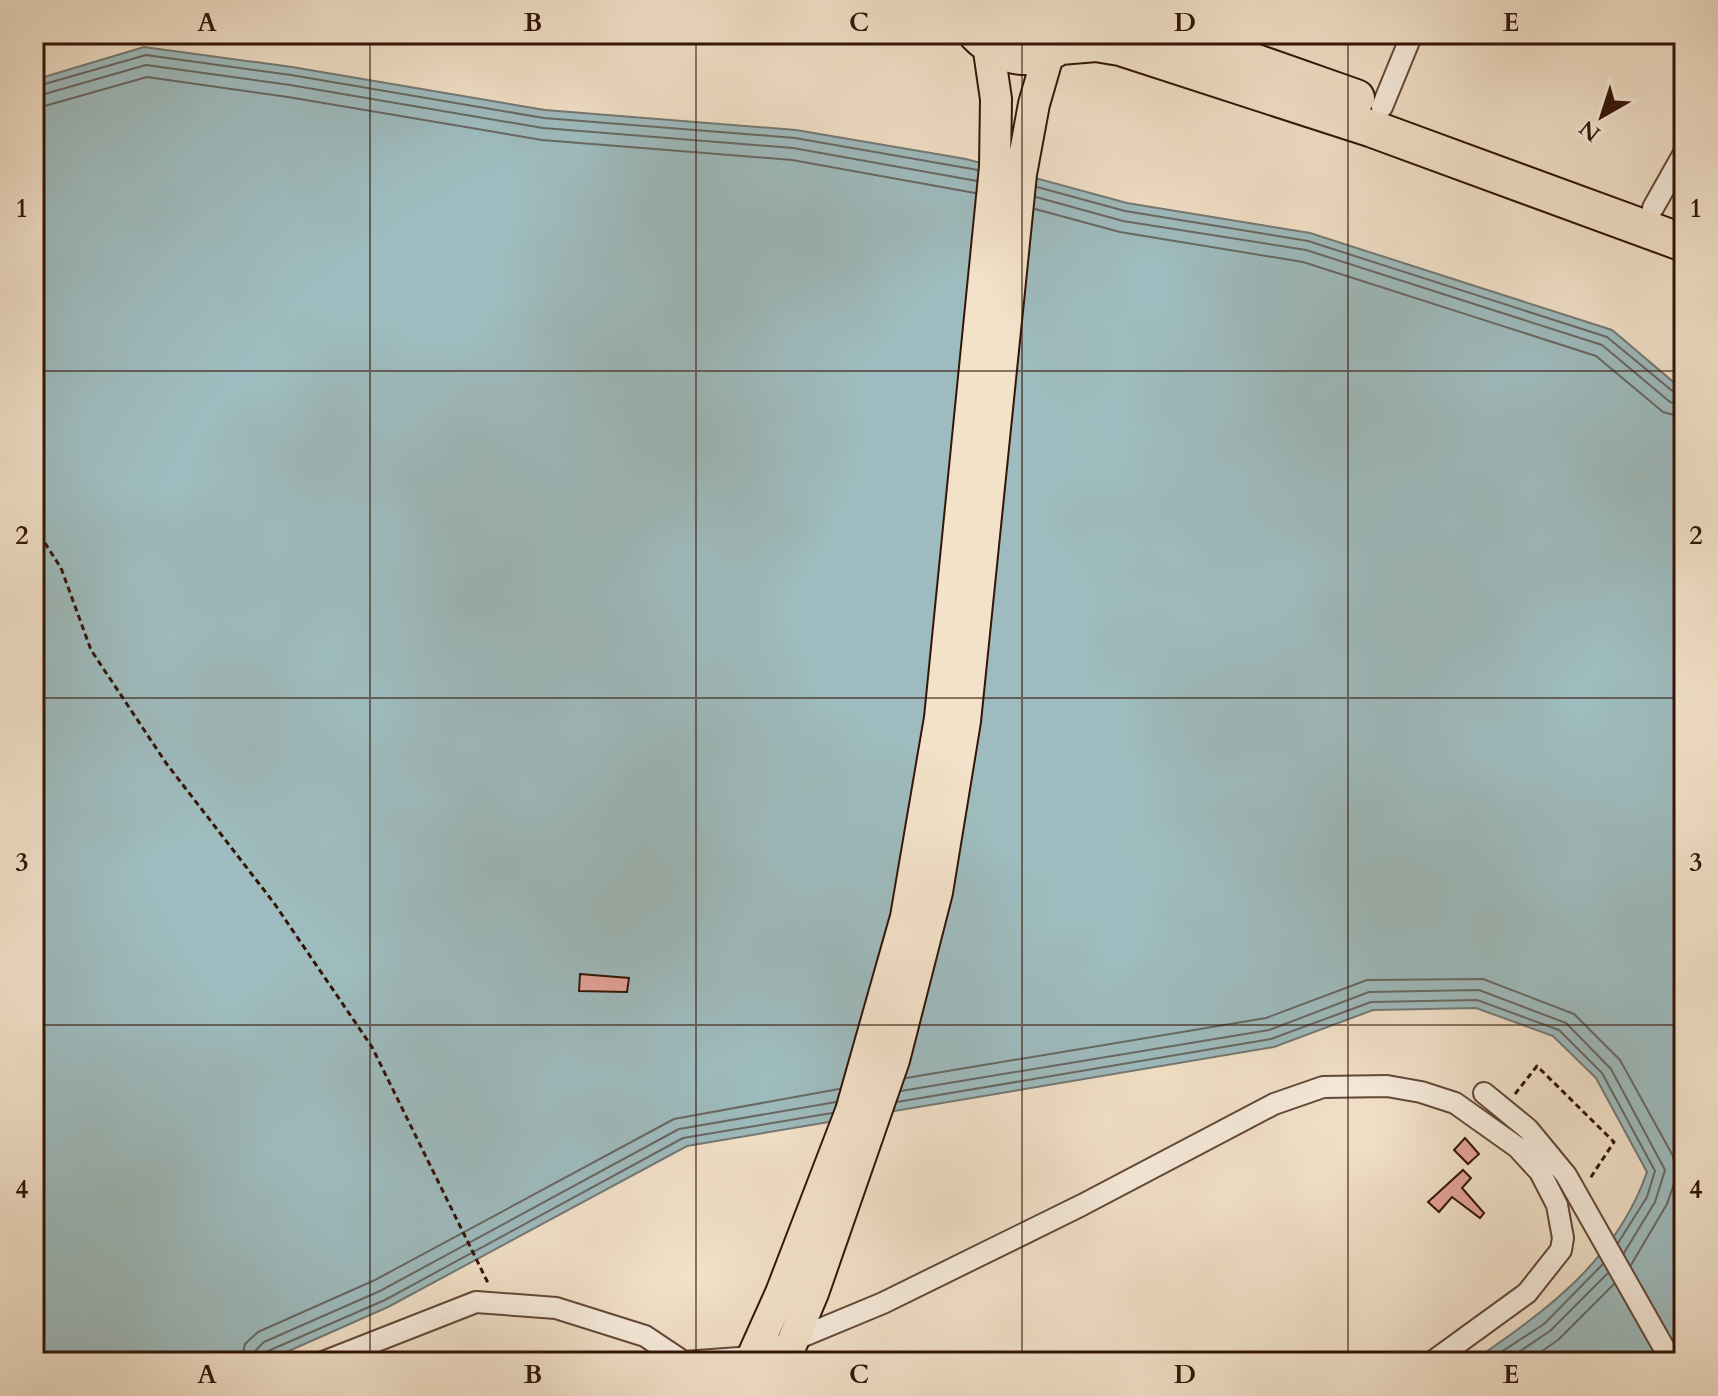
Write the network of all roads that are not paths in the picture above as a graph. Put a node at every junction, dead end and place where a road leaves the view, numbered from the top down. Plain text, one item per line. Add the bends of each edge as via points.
1 (1174, 34) edge
2 (1412, 34) edge
3 (983, 39) edge
4 (1061, 44) edge
5 (1382, 107) junction
6 (1684, 153) edge
7 (1668, 214) edge
8 (1684, 243) edge
9 (1484, 1093) dead end
10 (1598, 1232) junction
11 (1563, 1238) junction
12 (790, 1352) edge
13 (751, 1359) edge
14 (323, 1362) edge
15 (1432, 1362) edge
16 (1672, 1362) edge

1 - 5 highway
2 - 5 street
3 - 4 highway via 1011,55 1037,56
3 - 13 main road via 996,99 995,167 926,818 885,1001 851,1111
4 - 8 highway via 1120,47 1373,129
4 - 12 main road via 1034,104 1021,174 965,721 937,892 894,1060
5 - 7 highway
6 - 7 street
9 - 10 street via 1528,1129 1566,1175
10 - 11 street
10 - 16 street
11 - 12 street via 1557,1205 1540,1172 1517,1147 1455,1103 1387,1086 1323,1087 1274,1104
11 - 15 street via 1561,1250 1527,1293
12 - 13 street
13 - 14 street via 684,1362 645,1336 556,1308 476,1302

